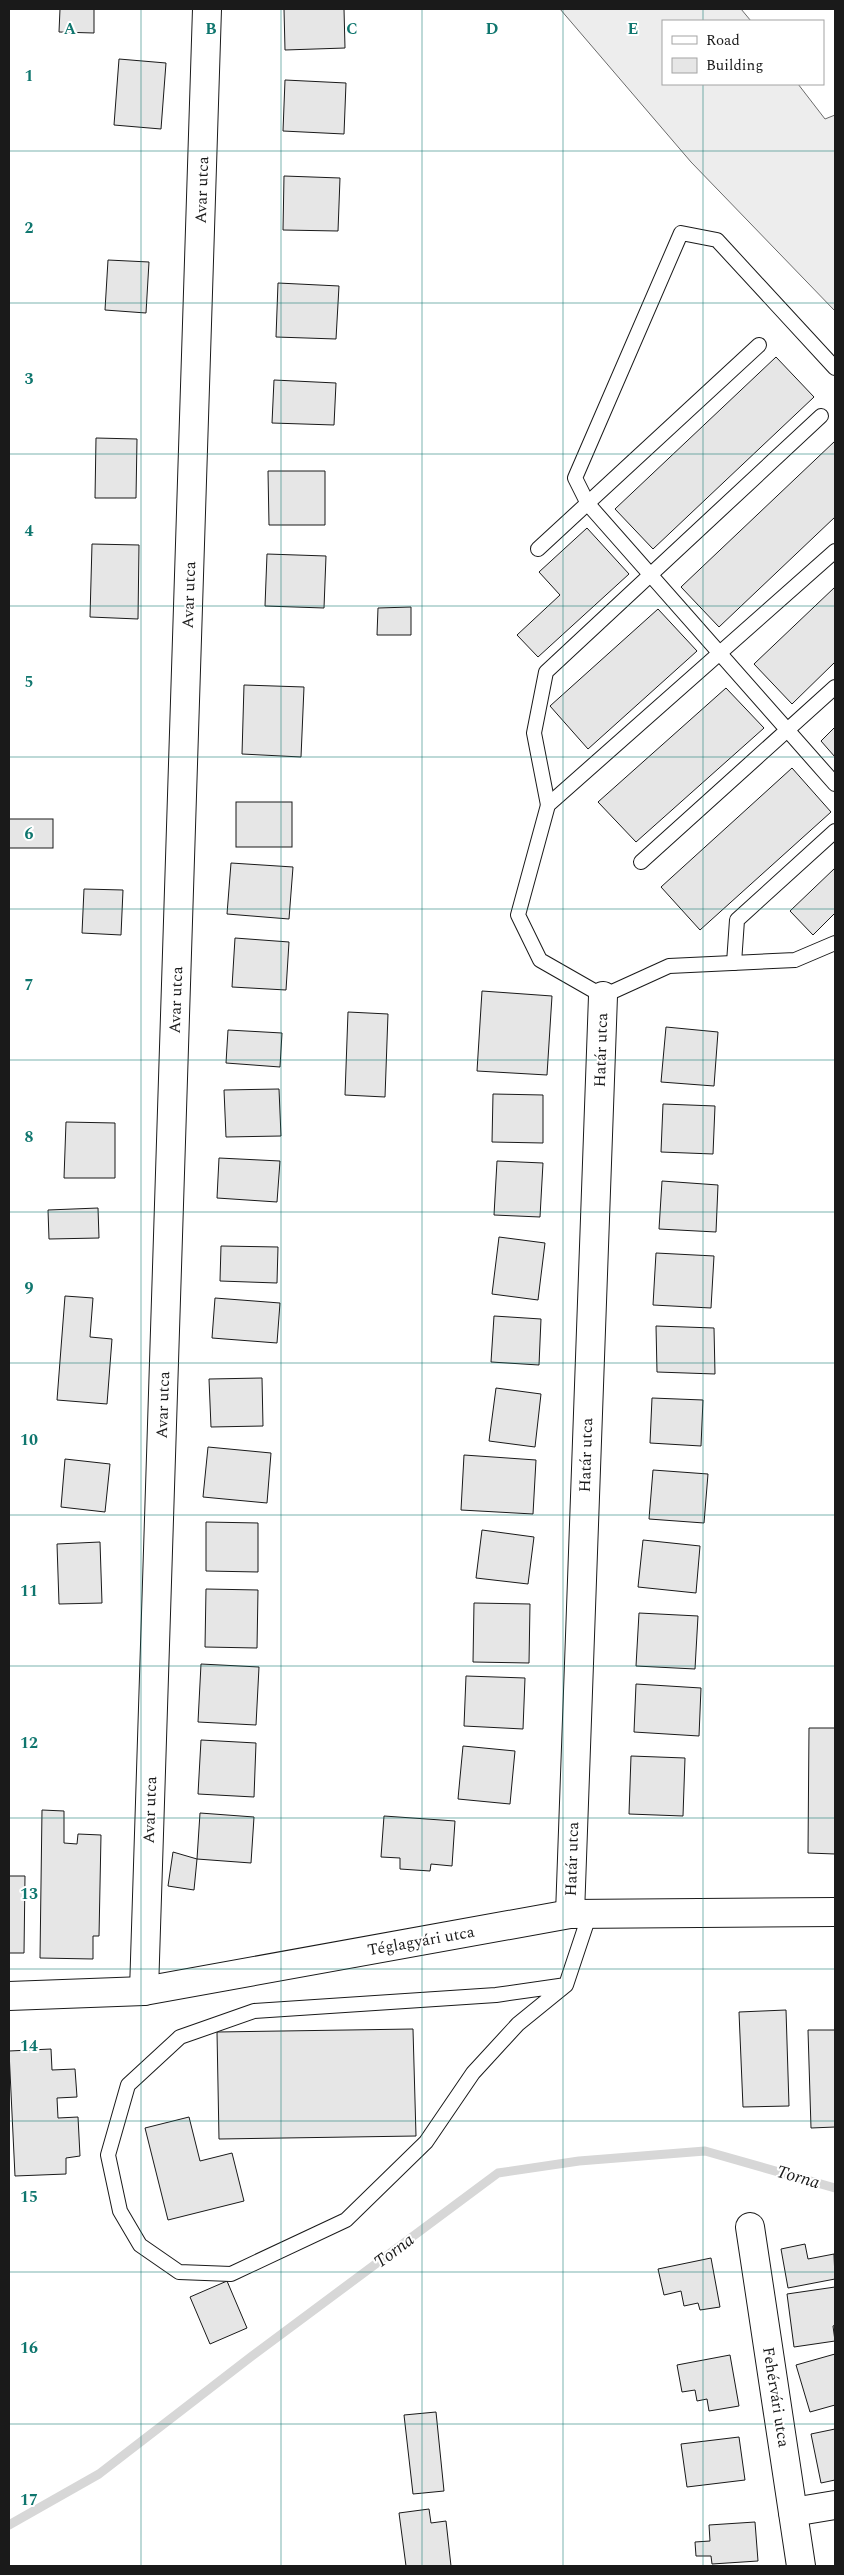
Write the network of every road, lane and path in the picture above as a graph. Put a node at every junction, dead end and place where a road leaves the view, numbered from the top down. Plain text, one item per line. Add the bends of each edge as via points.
1 (207, 9) edge
2 (759, 344) dead end
3 (835, 368) edge
4 (821, 416) dead end
5 (588, 504) junction
6 (538, 550) dead end
7 (835, 551) edge
8 (650, 575) junction
9 (720, 653) junction
10 (835, 687) edge
11 (788, 730) junction
12 (835, 784) edge
13 (548, 805) junction
14 (835, 831) edge
15 (641, 862) dead end
16 (835, 944) edge
17 (734, 963) junction
18 (603, 996) junction
19 (835, 1912) edge
20 (580, 1913) junction
21 (566, 1985) junction
22 (144, 1991) junction
23 (9, 1996) edge
24 (750, 2227) dead end
25 (835, 2505) edge
26 (793, 2512) junction
27 (801, 2566) edge

1 - 22 street, Avar utca
2 - 5 lane
3 - 5 lane via 717,240 680,233 575,478
4 - 8 lane
5 - 6 lane
5 - 8 lane
7 - 9 lane
8 - 9 lane
8 - 13 lane via 546,672 534,733
9 - 11 lane
9 - 13 lane
10 - 11 lane
11 - 12 lane
11 - 15 lane
13 - 18 lane via 518,915 540,960
14 - 17 lane via 737,920
16 - 17 lane via 795,960
17 - 18 lane via 669,966
18 - 20 street, Határ utca
19 - 20 street, Téglagyári utca
20 - 21 lane
20 - 22 street, Téglagyári utca
21 - 21 lane via 518,2024 473,2073 426,2142 346,2220 231,2274 179,2272 140,2245 120,2211 108,2155 128,2085 180,2037 254,2011 486,1996
22 - 23 street, Téglagyári utca
24 - 26 street, Fehérvári utca
25 - 26 street
26 - 27 street, Fehérvári utca

